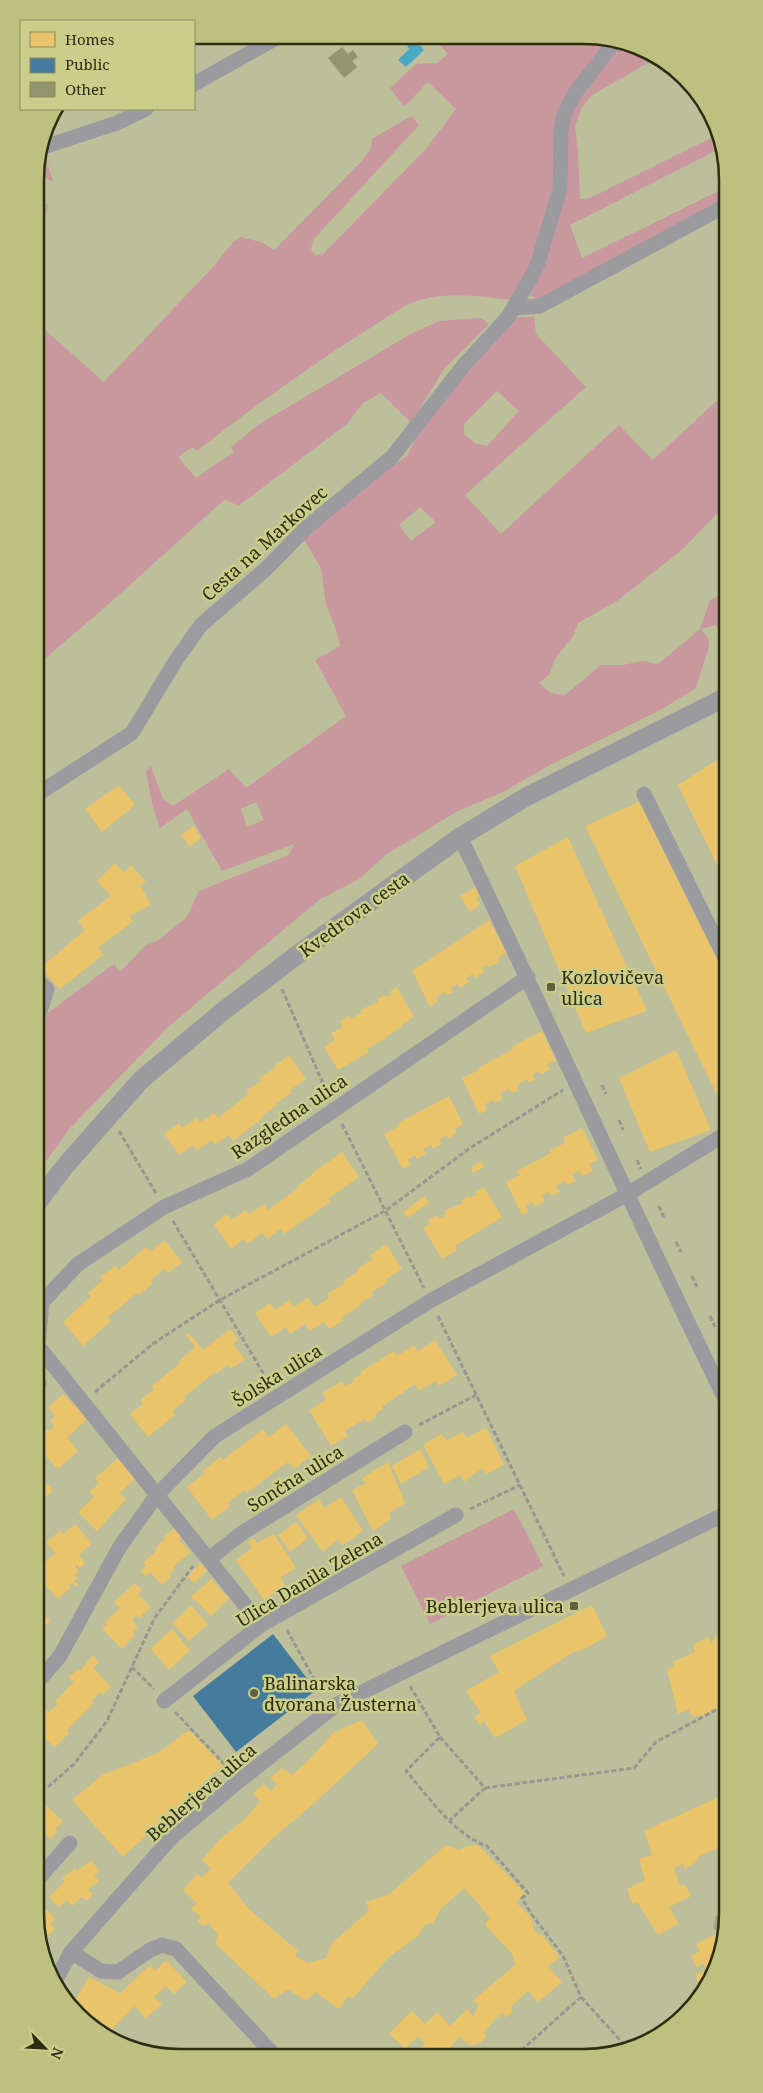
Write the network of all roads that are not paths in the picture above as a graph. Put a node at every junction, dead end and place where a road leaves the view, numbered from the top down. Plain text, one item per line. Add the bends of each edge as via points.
1 (266, 44) edge
2 (611, 46) edge
3 (195, 83) edge
4 (144, 110) edge
5 (48, 146) edge
6 (719, 209) edge
7 (514, 308) junction
8 (719, 700) edge
9 (44, 790) edge
10 (644, 794) dead end
11 (460, 838) junction
12 (719, 946) edge
13 (528, 976) junction
14 (44, 987) edge
15 (44, 998) edge
16 (719, 1138) edge
17 (44, 1193) edge
18 (626, 1196) junction
19 (44, 1300) edge
20 (44, 1353) edge
21 (719, 1387) edge
22 (405, 1432) road end
23 (156, 1496) junction
24 (456, 1515) road end
25 (719, 1517) edge
26 (207, 1557) junction
27 (261, 1625) junction
28 (44, 1676) edge
29 (164, 1701) road end
30 (70, 1843) dead end
31 (44, 1872) edge
32 (72, 1952) junction
33 (59, 1975) edge
34 (268, 2049) edge

1 - 3 street
2 - 7 street, Cesta na Markovec via 575,93 564,114 560,189 537,266
4 - 5 street via 117,123
6 - 7 street via 540,306
7 - 9 street, Cesta na Markovec via 464,365 392,457 306,528 267,568 201,625 132,733
8 - 11 street, Kvedrova cesta via 526,797
10 - 12 street
11 - 13 street
11 - 17 street, Kvedrova cesta via 293,958 141,1080 64,1166
13 - 18 street
13 - 19 street, Razgledna ulica via 248,1169 164,1207 78,1264
14 - 15 street via 47,989
16 - 18 street, Šolska ulica
18 - 21 street
18 - 23 street, Šolska ulica via 430,1300 215,1436
20 - 23 street, Razgledna ulica
22 - 26 street, Sončna ulica
23 - 26 street, Razgledna ulica
23 - 28 street, Šolska ulica via 118,1548 60,1656
24 - 27 street, Ulica Danila Zelena
25 - 32 street, Beblerjeva ulica via 336,1705 172,1837
26 - 27 street, Razgledna ulica
27 - 29 street, Ulica Danila Zelena
30 - 31 street
32 - 33 street, Beblerjeva ulica
32 - 34 street via 101,1971 118,1972 162,1945 176,1949

